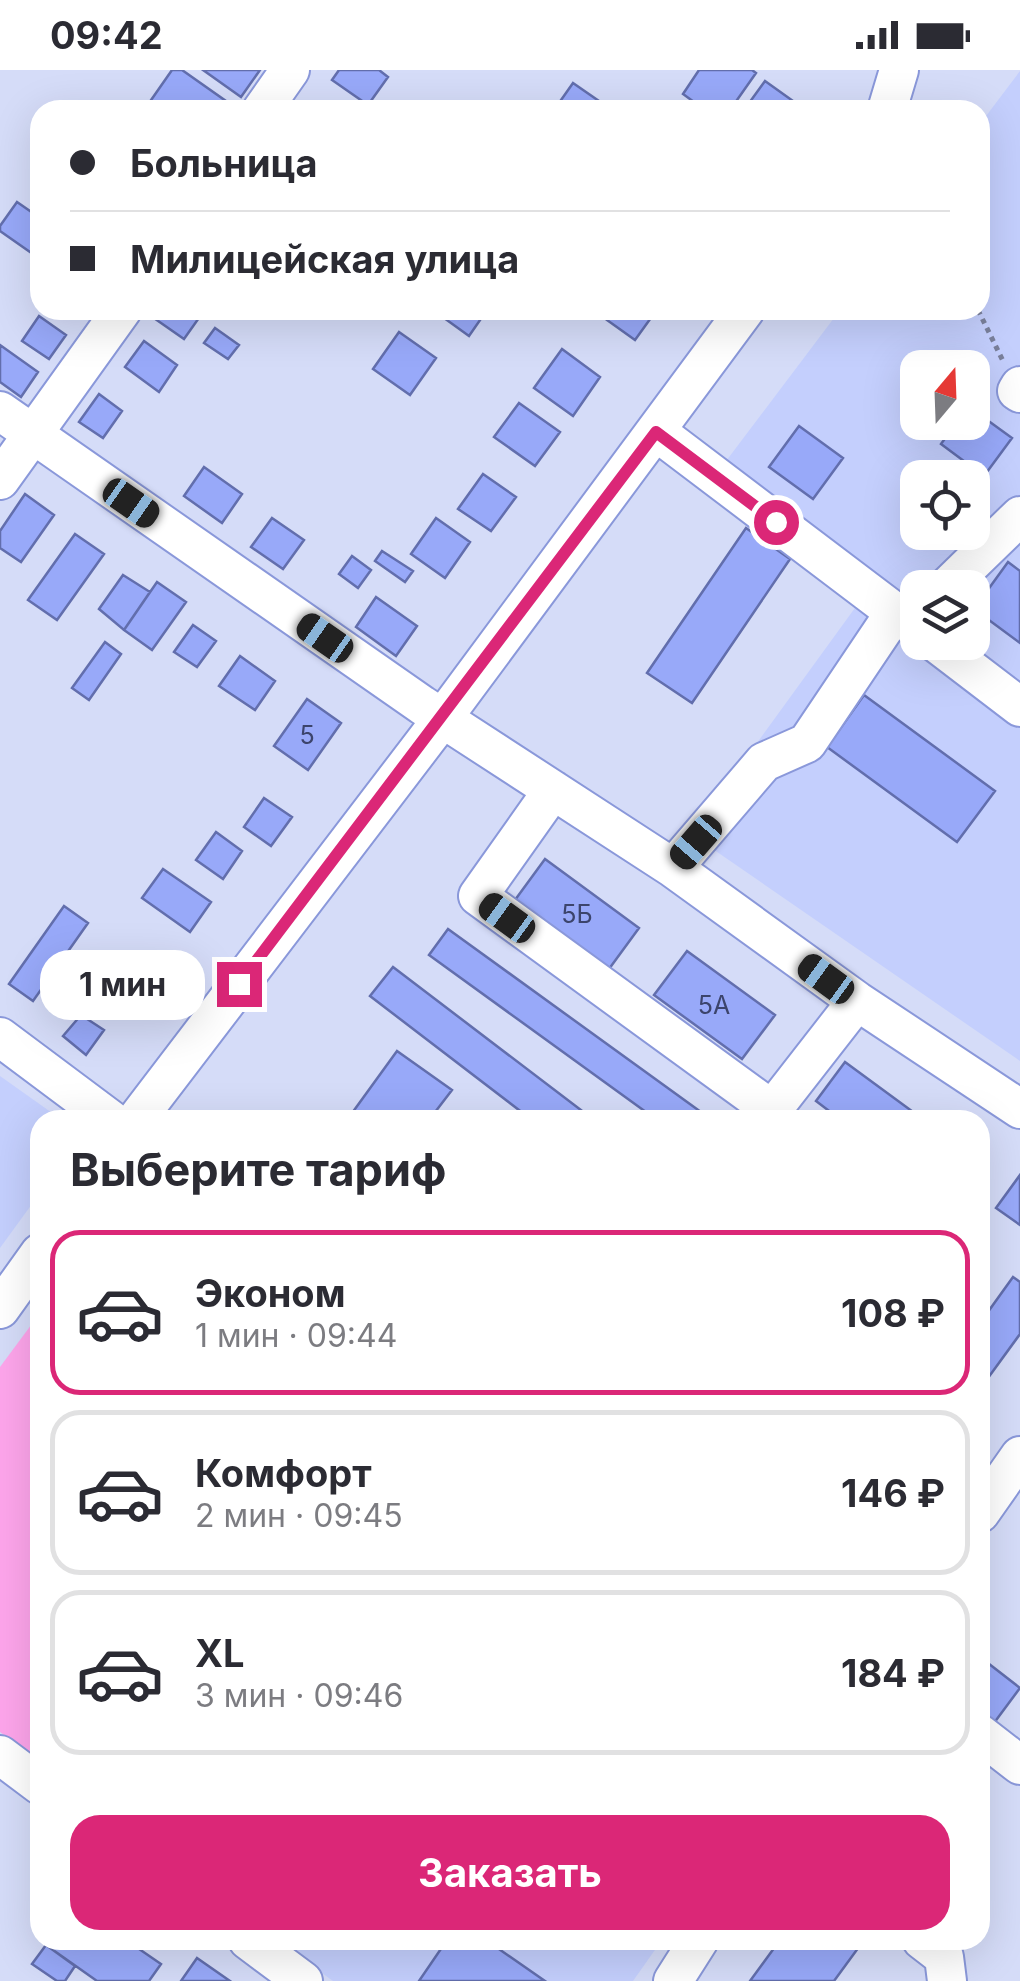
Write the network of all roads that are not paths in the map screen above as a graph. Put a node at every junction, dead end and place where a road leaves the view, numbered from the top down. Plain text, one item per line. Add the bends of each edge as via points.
1 (290, 70) edge
2 (899, 70) edge
3 (269, 100) edge
4 (890, 100) edge
5 (115, 320) edge
6 (738, 320) edge
7 (0, 411) edge
8 (656, 432) junction
9 (34, 436) junction
10 (0, 480) edge
11 (1020, 516) edge
12 (964, 570) edge
13 (900, 613) edge
14 (900, 641) edge
15 (961, 660) edge
16 (1020, 707) edge
17 (442, 719) junction
18 (553, 790) junction
19 (673, 868) junction
20 (857, 1001) junction
21 (0, 1037) edge
22 (98, 1110) edge
23 (156, 1110) edge
24 (764, 1110) edge
25 (775, 1110) edge
26 (1020, 1110) edge
27 (30, 1267) edge
28 (0, 1309) edge
29 (1020, 1456) edge
30 (990, 1499) edge
31 (990, 1742) edge
32 (0, 1756) edge
33 (1020, 1765) edge
34 (30, 1778) edge
35 (262, 1950) edge
36 (692, 1950) edge
37 (935, 1950) edge
38 (304, 1981) edge
39 (672, 1981) edge
40 (947, 1981) edge

1 - 3 street
2 - 4 street
5 - 9 street
6 - 8 street
7 - 9 street
8 - 13 street
8 - 17 street
9 - 10 street
9 - 17 street
11 - 12 street
14 - 19 street via 808,743 764,762
15 - 16 street
17 - 18 street
17 - 23 street
18 - 19 street
18 - 24 street via 478,896
19 - 20 street
20 - 25 street
20 - 26 street
21 - 22 street
27 - 28 street
29 - 30 street
31 - 33 street
32 - 34 street
35 - 38 street
36 - 39 street
37 - 40 street via 944,1957

